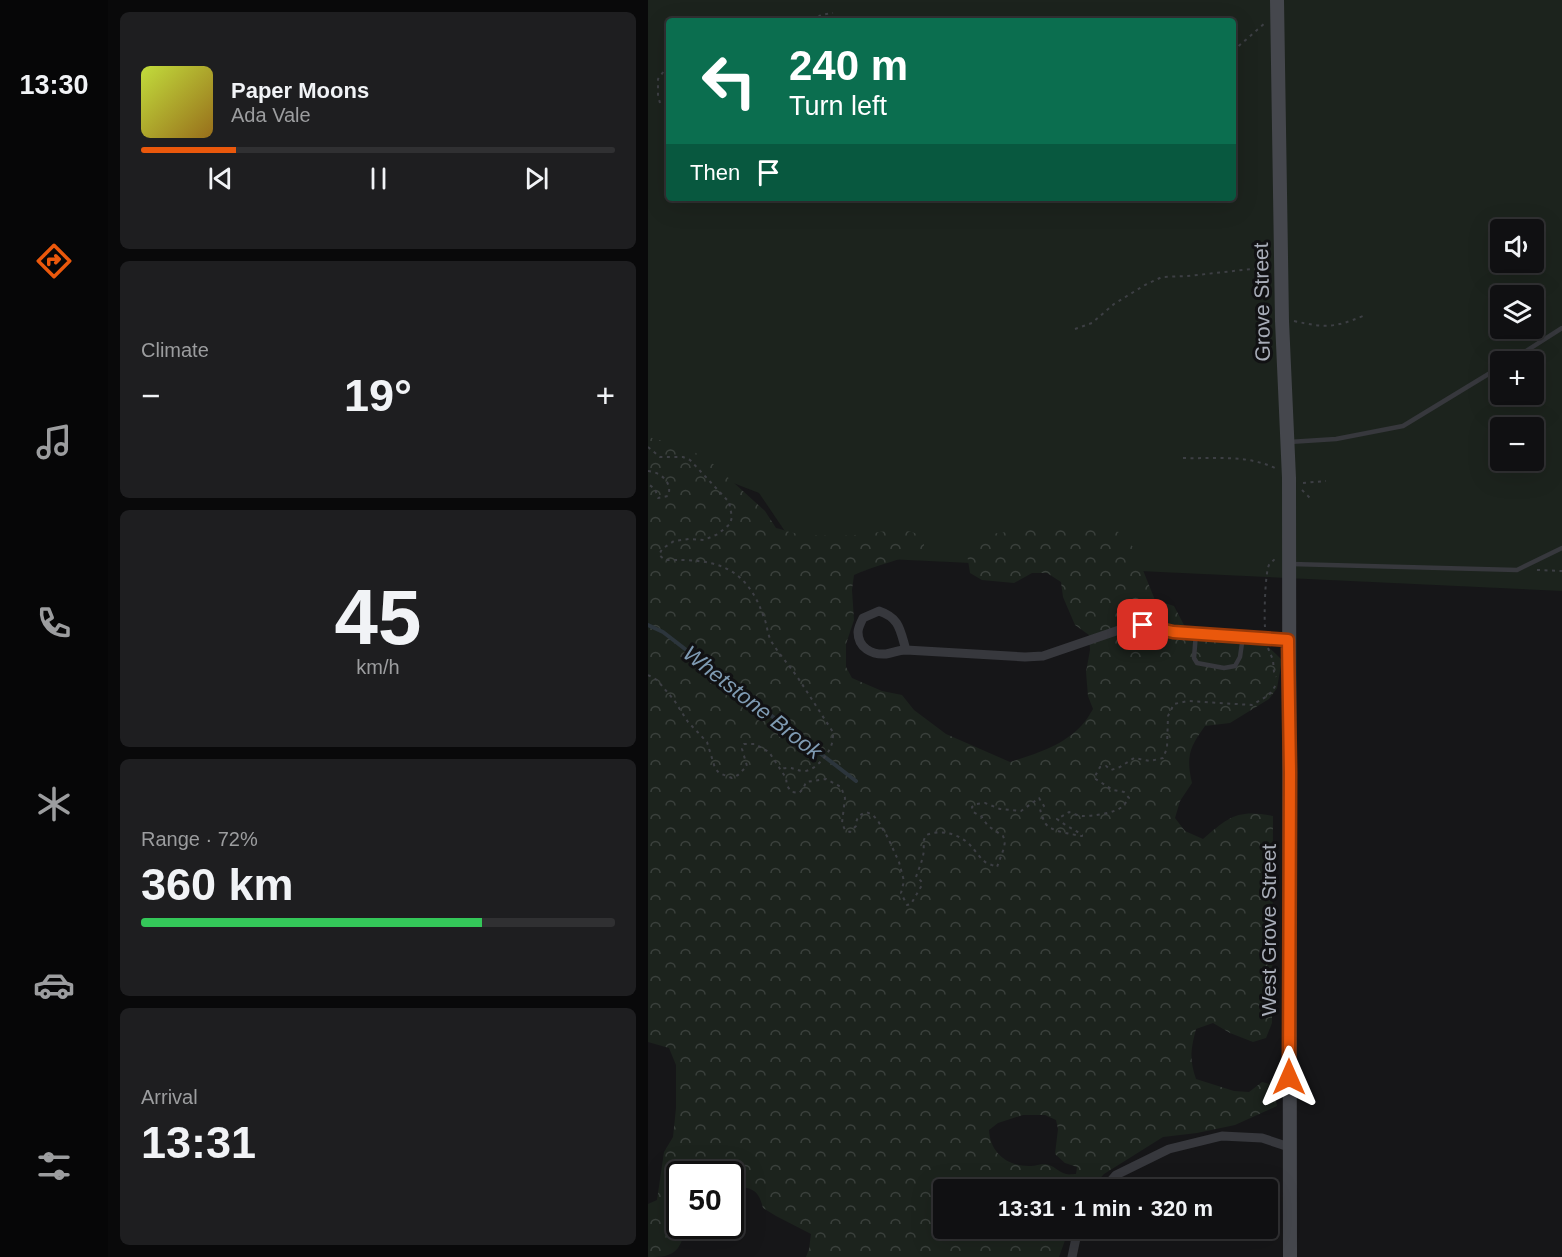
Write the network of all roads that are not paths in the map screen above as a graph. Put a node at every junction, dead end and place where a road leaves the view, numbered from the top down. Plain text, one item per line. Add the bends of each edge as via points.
1 (1277, 0) edge
2 (1562, 328) edge
3 (1526, 351) edge
4 (1490, 373) edge
5 (1287, 442) junction
6 (1562, 548) edge
7 (1289, 564) junction
8 (1288, 603) joint
9 (1196, 633) junction
10 (1243, 636) junction
11 (1288, 640) junction
12 (906, 650) junction
13 (1289, 1147) junction
14 (1113, 1179) edge
15 (1076, 1239) edge
16 (1072, 1257) edge
17 (1290, 1257) edge

1 - 5 main road, Grove Street
2 - 3 lane
4 - 5 lane via 1403,426 1336,439
5 - 7 main road, Grove Street
6 - 7 lane via 1517,570
7 - 8 main road, Grove Street
8 - 11 main road, West Grove Street
9 - 10 street
9 - 10 lane via 1197,663 1224,668 1235,666
9 - 12 street via 1143,625 1043,656
10 - 11 street
11 - 13 main road, West Grove Street
12 - 12 street via 889,654 868,651 860,642 858,631 863,618 879,611 895,619
13 - 14 street via 1262,1138 1222,1136 1169,1149
13 - 17 main road, West Grove Street
15 - 16 street

